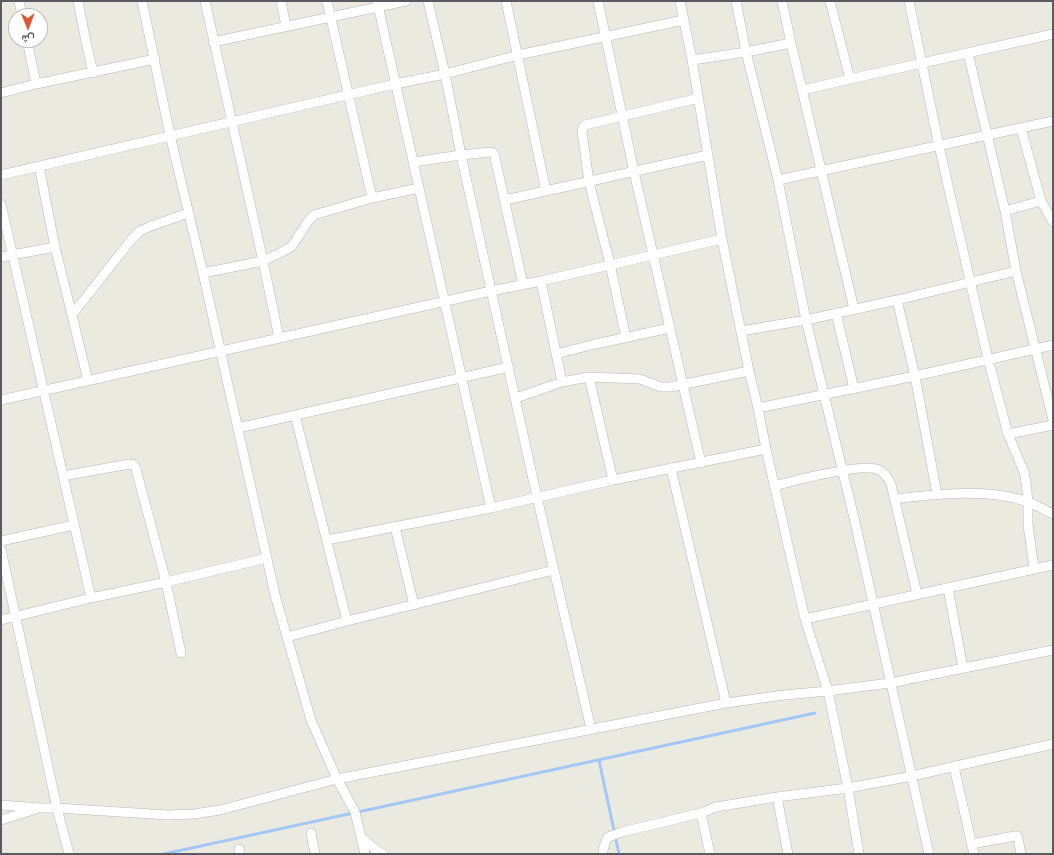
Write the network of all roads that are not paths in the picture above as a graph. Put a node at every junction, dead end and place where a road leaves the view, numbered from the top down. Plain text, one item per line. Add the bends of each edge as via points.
1 (78, 1) edge
2 (142, 1) edge
3 (205, 1) edge
4 (281, 1) edge
5 (327, 1) edge
6 (406, 1) edge
7 (428, 1) edge
8 (506, 1) edge
9 (598, 1) edge
10 (680, 1) edge
11 (736, 1) edge
12 (782, 1) edge
13 (830, 1) edge
14 (909, 1) edge
15 (378, 4) edge
16 (331, 17) junction
17 (684, 20) junction
18 (286, 26) junction
19 (1053, 34) edge
20 (606, 36) junction
21 (213, 42) junction
22 (791, 43) junction
23 (29, 48) edge
24 (746, 52) junction
25 (968, 53) junction
26 (518, 55) junction
27 (155, 59) junction
28 (692, 60) junction
29 (922, 63) junction
30 (93, 73) junction
31 (445, 74) junction
32 (850, 79) junction
33 (36, 84) junction
34 (395, 84) junction
35 (803, 90) junction
36 (1, 93) edge
37 (349, 94) junction
38 (699, 98) junction
39 (622, 116) junction
40 (232, 121) junction
41 (1053, 121) edge
42 (1021, 128) junction
43 (170, 135) junction
44 (988, 135) junction
45 (939, 146) junction
46 (461, 155) junction
47 (708, 155) junction
48 (414, 162) junction
49 (39, 166) junction
50 (821, 171) junction
51 (634, 172) junction
52 (1, 175) edge
53 (778, 180) junction
54 (589, 182) junction
55 (419, 188) junction
56 (546, 191) junction
57 (372, 198) junction
58 (505, 200) junction
59 (1041, 201) junction
60 (1, 204) edge
61 (1005, 211) junction
62 (188, 214) junction
63 (1053, 222) edge
64 (722, 239) junction
65 (55, 247) junction
66 (12, 255) junction
67 (653, 255) junction
68 (1, 257) edge
69 (263, 261) junction
70 (610, 264) junction
71 (1016, 271) junction
72 (203, 273) junction
73 (540, 281) junction
74 (970, 282) junction
75 (523, 284) junction
76 (492, 291) junction
77 (897, 300) junction
78 (444, 301) junction
79 (854, 309) junction
80 (836, 313) junction
81 (72, 315) junction
82 (806, 320) junction
83 (670, 328) junction
84 (741, 331) junction
85 (279, 338) junction
86 (626, 338) junction
87 (1053, 345) edge
88 (1035, 349) junction
89 (220, 351) junction
90 (556, 354) junction
91 (988, 359) junction
92 (509, 367) junction
93 (749, 372) junction
94 (915, 376) junction
95 (589, 377) junction
96 (461, 378) junction
97 (88, 380) junction
98 (562, 382) junction
99 (683, 385) junction
100 (854, 388) junction
101 (43, 390) junction
102 (823, 395) junction
103 (516, 398) junction
104 (1, 400) edge
105 (758, 408) junction
106 (295, 415) junction
107 (1053, 420) edge
108 (1053, 425) edge
109 (238, 428) junction
110 (1008, 434) junction
111 (766, 449) junction
112 (701, 463) junction
113 (671, 468) junction
114 (842, 470) junction
115 (63, 476) junction
116 (613, 480) junction
117 (774, 486) junction
118 (937, 494) junction
119 (537, 497) junction
120 (895, 499) junction
121 (1028, 502) junction
122 (491, 508) junction
123 (1053, 514) edge
124 (74, 525) junction
125 (395, 527) junction
126 (327, 540) junction
127 (1, 541) edge
128 (1, 549) edge
129 (267, 558) junction
130 (1053, 565) edge
131 (1034, 568) junction
132 (554, 570) junction
133 (166, 582) junction
134 (948, 588) junction
135 (917, 594) junction
136 (91, 598) junction
137 (873, 603) junction
138 (414, 604) junction
139 (16, 618) junction
140 (805, 619) junction
141 (1, 620) edge
142 (347, 621) junction
143 (287, 637) junction
144 (1053, 650) edge
145 (181, 653) dead end
146 (963, 668) junction
147 (890, 683) junction
148 (828, 691) junction
149 (726, 703) junction
150 (591, 729) junction
151 (1053, 744) edge
152 (954, 767) junction
153 (912, 776) junction
154 (337, 779) junction
155 (848, 788) junction
156 (777, 797) junction
157 (1, 805) edge
158 (40, 808) junction
159 (57, 808) junction
160 (701, 813) junction
161 (1, 820) edge
162 (311, 834) dead end
163 (361, 837) junction
164 (971, 844) junction
165 (69, 854) edge
166 (315, 854) edge
167 (365, 854) edge
168 (383, 854) edge
169 (603, 854) edge
170 (710, 854) edge
171 (788, 854) edge
172 (859, 854) edge
173 (929, 854) edge
174 (974, 854) edge
175 (1021, 854) edge

1 - 30 street
2 - 27 street
3 - 21 street
4 - 18 street
5 - 16 street
6 - 15 street
7 - 31 street
8 - 26 street
9 - 20 street
10 - 17 street
11 - 24 street
12 - 22 street
13 - 32 street
14 - 29 street
15 - 16 street
15 - 34 street
16 - 18 street
16 - 37 street
17 - 20 street
17 - 28 street
18 - 21 street
19 - 25 street
20 - 26 street
20 - 39 street
21 - 40 street
22 - 24 street
22 - 35 street
23 - 33 street
24 - 28 street
24 - 53 street
25 - 29 street
25 - 44 street
26 - 31 street
26 - 56 street
27 - 30 street
27 - 43 street
28 - 38 street
29 - 32 street
29 - 45 street
30 - 33 street
31 - 34 street
31 - 46 street
32 - 35 street
33 - 36 street
34 - 37 street
34 - 48 street
35 - 50 street
37 - 40 street
37 - 57 street
38 - 39 street
38 - 47 street
39 - 51 street
39 - 54 street via 583,127
40 - 43 street
40 - 69 street
41 - 42 street
42 - 44 street
42 - 59 street
43 - 49 street
43 - 62 street
44 - 45 street
44 - 61 street
45 - 50 street
45 - 74 street
46 - 48 street
46 - 58 street via 494,153
46 - 76 street
47 - 51 street
47 - 64 street
48 - 55 street
49 - 52 street
49 - 65 street
50 - 53 street
50 - 79 street
51 - 54 street
51 - 67 street
53 - 82 street
54 - 56 street
54 - 70 street
55 - 57 street
55 - 78 street
56 - 58 street
57 - 69 street via 314,215 292,246
58 - 75 street
59 - 61 street
59 - 63 street
60 - 66 street
61 - 71 street
62 - 72 street
62 - 81 street via 140,232
64 - 67 street
64 - 84 street
65 - 66 street
65 - 81 street
66 - 68 street
66 - 101 street
67 - 70 street
67 - 83 street
69 - 72 street
69 - 85 street
70 - 73 street
70 - 86 street
71 - 74 street
71 - 88 street
72 - 89 street
73 - 75 street
73 - 90 street
74 - 77 street
74 - 91 street
75 - 76 street
76 - 78 street
76 - 92 street
77 - 79 street
77 - 94 street
78 - 85 street
78 - 96 street
79 - 80 street
80 - 82 street
80 - 100 street
81 - 97 street
82 - 84 street
82 - 102 street
83 - 86 street
83 - 99 street
84 - 93 street
85 - 89 street
86 - 90 street
87 - 88 street
88 - 91 street
88 - 107 street
89 - 97 street
89 - 109 street
90 - 98 street
91 - 94 street
91 - 110 street
92 - 96 street
92 - 103 street
93 - 99 street
93 - 105 street
94 - 100 street
94 - 118 street
95 - 98 street
95 - 99 street via 640,379 661,387
95 - 116 street
96 - 106 street
96 - 122 street
97 - 101 street
98 - 103 street
99 - 112 street
100 - 102 street
101 - 104 street
101 - 115 street
102 - 105 street
102 - 114 street
103 - 119 street
105 - 111 street
106 - 109 street
106 - 126 street
108 - 110 street
109 - 129 street
110 - 121 street via 1024,472
111 - 112 street
111 - 117 street
112 - 113 street
113 - 116 street
113 - 149 street
114 - 117 street
114 - 120 street via 879,470 886,475 891,484
114 - 137 street
115 - 124 street
115 - 133 street via 134,465
116 - 119 street
117 - 140 street
118 - 120 street
118 - 121 street via 984,493
119 - 122 street
119 - 132 street
120 - 135 street
121 - 123 street
121 - 131 street via 1028,525
122 - 125 street
124 - 127 street
124 - 136 street
125 - 126 street
125 - 138 street
126 - 142 street
128 - 139 street
129 - 133 street
129 - 143 street
130 - 131 street
131 - 134 street
132 - 138 street
132 - 150 street
133 - 136 street
133 - 145 street
134 - 135 street
134 - 146 street
135 - 137 street
136 - 139 street
137 - 140 street
137 - 147 street
138 - 142 street
139 - 141 street
139 - 159 street
140 - 148 street
142 - 143 street
143 - 154 street via 311,720
144 - 146 street
146 - 147 street
147 - 148 street
147 - 153 street
148 - 149 street
148 - 155 street
149 - 150 street
150 - 154 street
151 - 152 street
152 - 153 street
152 - 164 street
153 - 155 street
153 - 173 street
154 - 159 street via 220,810 194,814 168,815
154 - 163 street via 356,815
155 - 156 street
155 - 172 street
156 - 160 street via 716,807
156 - 171 street
157 - 158 street
158 - 159 street
158 - 161 street
159 - 165 street
160 - 169 street via 608,837 602,849
160 - 170 street
162 - 166 street
163 - 167 street
163 - 168 street
164 - 174 street
164 - 175 street via 1017,836

